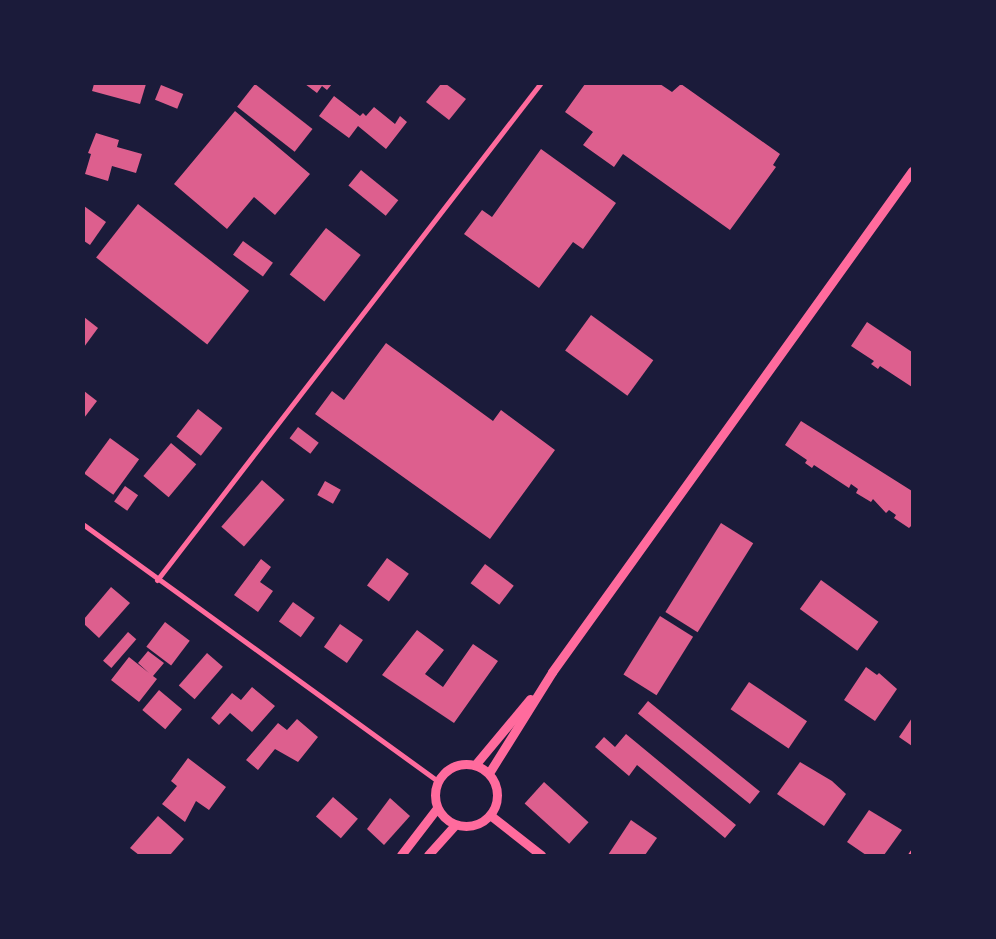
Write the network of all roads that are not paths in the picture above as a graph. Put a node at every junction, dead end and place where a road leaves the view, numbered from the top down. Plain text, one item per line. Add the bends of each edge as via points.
1 (540, 84) edge
2 (912, 170) edge
3 (84, 525) edge
4 (157, 580) junction
5 (552, 672) junction
6 (475, 765) junction
7 (489, 773) junction
8 (438, 781) junction
9 (437, 808) junction
10 (490, 815) junction
11 (455, 825) junction
12 (401, 855) edge
13 (428, 855) edge
14 (540, 855) edge

1 - 4 street
2 - 5 street
3 - 4 street
4 - 8 street
5 - 6 street
5 - 7 street
6 - 7 street
6 - 8 street via 450,768
7 - 10 street via 498,799
8 - 9 street via 435,790
9 - 11 street
9 - 12 street
10 - 11 street via 474,826
10 - 14 street
11 - 13 street

